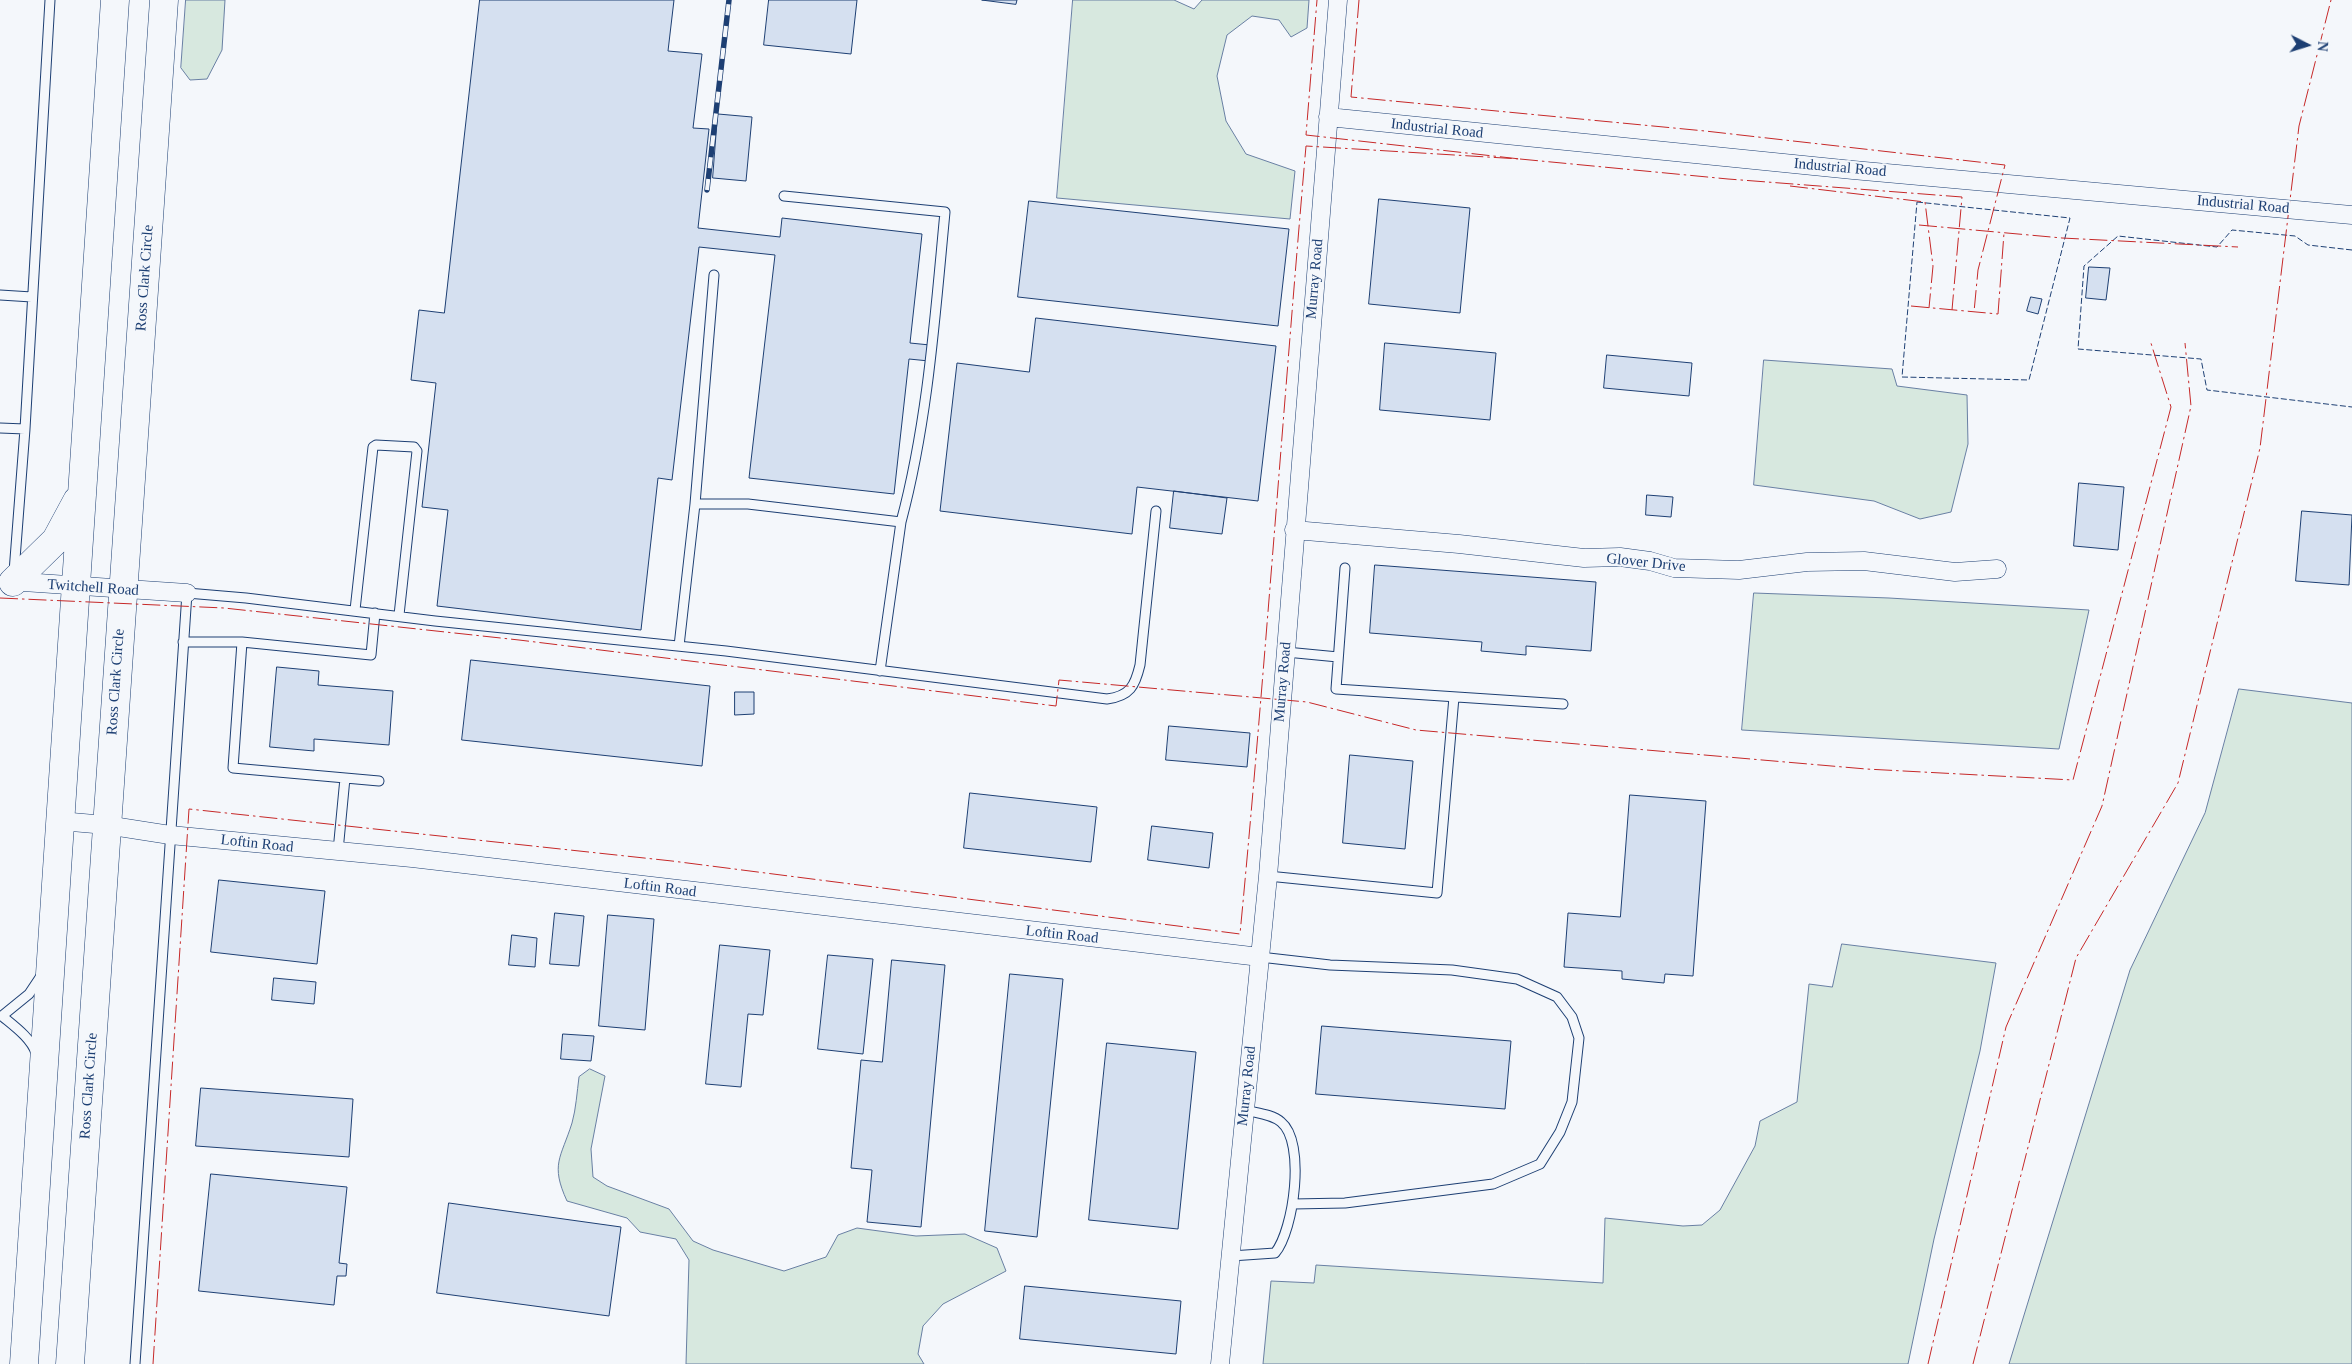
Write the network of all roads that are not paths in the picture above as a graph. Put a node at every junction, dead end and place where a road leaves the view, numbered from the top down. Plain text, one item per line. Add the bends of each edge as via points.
1 (50, 0) edge
2 (115, 0) edge
3 (164, 0) edge
4 (1338, 0) edge
5 (1328, 117) junction
6 (784, 196) dead end
7 (2352, 215) edge
8 (714, 275) dead end
9 (0, 295) edge
10 (32, 297) junction
11 (0, 428) edge
12 (25, 429) junction
13 (82, 490) junction
14 (694, 504) junction
15 (1156, 511) dead end
16 (901, 522) junction
17 (1294, 530) junction
18 (1345, 568) dead end
19 (1997, 569) dead end
20 (6, 581) edge
21 (76, 587) junction
22 (123, 590) junction
23 (187, 593) junction
24 (355, 610) junction
25 (375, 613) junction
26 (398, 615) junction
27 (183, 642) junction
28 (242, 642) junction
29 (679, 646) junction
30 (1286, 652) junction
31 (1338, 657) junction
32 (880, 671) junction
33 (1454, 697) junction
34 (1562, 704) dead end
35 (345, 778) junction
36 (379, 781) dead end
37 (60, 821) junction
38 (106, 825) junction
39 (170, 835) junction
40 (338, 851) junction
41 (1268, 876) junction
42 (1260, 957) junction
43 (51, 958) junction
44 (1, 1016) edge
45 (43, 1071) junction
46 (1245, 1110) junction
47 (1293, 1204) junction
48 (1230, 1256) junction
49 (24, 1364) edge
50 (70, 1364) edge
51 (135, 1364) edge
52 (1220, 1364) edge

1 - 10 lane
2 - 13 highway
3 - 22 highway, Ross Clark Circle
4 - 5 street, Murray Road
5 - 7 street, Industrial Road via 1843,169
5 - 17 street, Murray Road
6 - 16 lane via 945,212 930,365 913,476
8 - 14 lane
9 - 10 lane
10 - 12 lane
11 - 12 lane
12 - 20 lane
13 - 20 highway via 56,540
13 - 21 highway
14 - 16 lane via 748,504
14 - 29 lane
15 - 32 lane via 1140,665 1129,691 1119,697 1107,699
16 - 32 lane
17 - 19 street, Glover Drive via 1584,558 1620,558 1650,561 1674,568 1739,570 1806,562 1864,561 1955,572
17 - 30 street, Murray Road
18 - 31 lane
20 - 21 street, Twitchell Road
21 - 22 street, Twitchell Road
21 - 37 highway
22 - 23 street, Twitchell Road
22 - 38 highway, Ross Clark Circle
23 - 24 lane
23 - 27 lane
24 - 25 lane
24 - 26 lane via 373,447 414,447 417,451
25 - 26 lane
25 - 28 lane via 371,655
26 - 29 lane
27 - 28 lane
27 - 39 lane
28 - 35 lane via 233,768
29 - 32 lane
30 - 31 lane
30 - 41 street, Murray Road
31 - 33 lane via 1336,689
33 - 34 lane
33 - 41 lane via 1437,893
35 - 36 lane
35 - 40 lane
37 - 38 street, Loftin Road
37 - 43 highway
38 - 39 street, Loftin Road
38 - 50 highway, Ross Clark Circle
39 - 40 street, Loftin Road
39 - 51 lane
40 - 42 street, Loftin Road
41 - 42 street, Murray Road
42 - 46 street, Murray Road
42 - 47 lane via 1330,965 1452,970 1517,979 1557,997 1572,1017 1579,1038 1572,1102 1560,1132 1540,1164 1493,1184 1345,1203
43 - 44 lane via 29,994
43 - 45 highway
44 - 45 lane via 34,1047
45 - 49 highway
46 - 47 lane via 1283,1122 1291,1136 1295,1148
46 - 48 street, Murray Road
47 - 48 lane via 1282,1245 1275,1253
48 - 52 street, Murray Road

